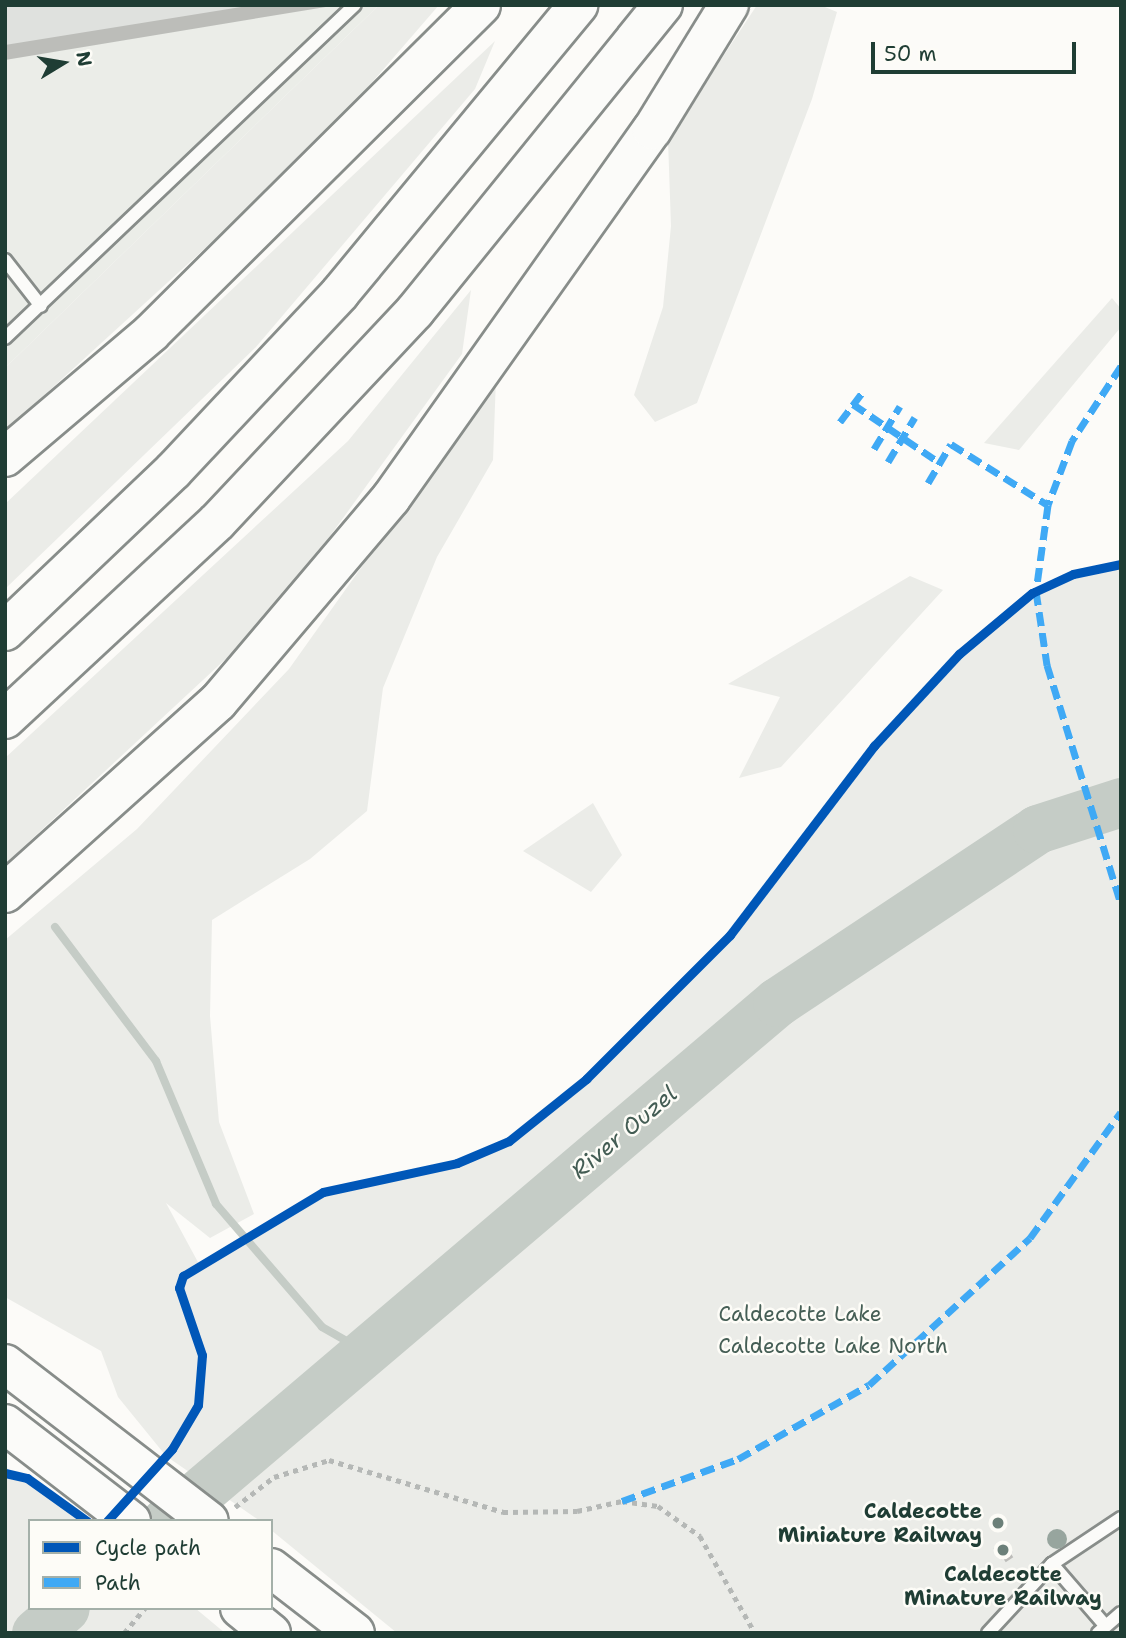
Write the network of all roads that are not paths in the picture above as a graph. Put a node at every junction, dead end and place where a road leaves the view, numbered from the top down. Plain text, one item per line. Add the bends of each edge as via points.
1 (355, 5) edge
2 (481, 5) edge
3 (578, 5) edge
4 (663, 5) edge
5 (729, 5) edge
6 (5, 260) edge
7 (41, 306) junction
8 (5, 338) edge
9 (5, 457) edge
10 (5, 631) edge
11 (5, 719) edge
12 (5, 893) edge
13 (5, 1364) edge
14 (5, 1424) edge
15 (220, 1516) edge
16 (1121, 1518) edge
17 (128, 1519) edge
18 (1052, 1564) junction
19 (273, 1569) edge
20 (1121, 1614) edge
21 (1101, 1629) edge
22 (355, 1633) edge
23 (988, 1633) edge

1 - 7 lane
2 - 9 highway via 151,333
3 - 10 highway via 340,293 173,471
4 - 11 highway via 415,311 217,523
5 - 12 highway via 652,130 391,498 218,702
6 - 7 lane
7 - 8 lane
13 - 15 highway via 113,1449
14 - 17 highway
16 - 18 lane
18 - 21 lane
18 - 23 lane
19 - 22 highway
20 - 21 lane

